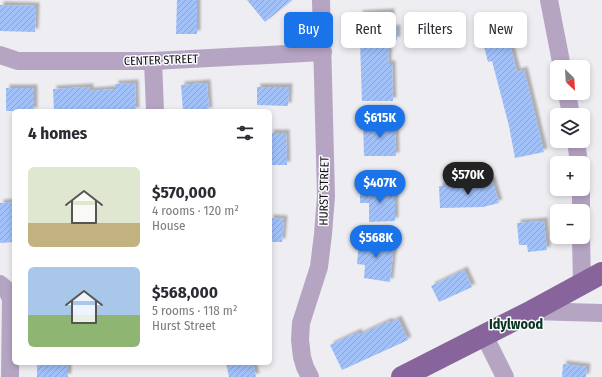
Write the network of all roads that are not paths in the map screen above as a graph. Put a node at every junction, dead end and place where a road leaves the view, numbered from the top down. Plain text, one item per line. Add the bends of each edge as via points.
1 (322, 0) edge
2 (549, 0) edge
3 (323, 52) junction
4 (0, 55) edge
5 (561, 60) edge
6 (153, 61) junction
7 (155, 109) edge
8 (581, 244) edge
9 (602, 273) edge
10 (582, 284) junction
11 (2, 285) edge
12 (532, 311) junction
13 (602, 313) edge
14 (484, 335) junction
15 (10, 377) edge
16 (310, 377) edge
17 (402, 377) edge
18 (505, 377) edge

1 - 3 street, HURST STREET
2 - 5 street
3 - 6 street, CENTER STREET
3 - 16 street, HURST STREET via 326,196 323,234 319,267 301,323 300,340 302,357
4 - 6 street, CENTER STREET via 18,61
6 - 7 street
8 - 10 street
9 - 10 main road
10 - 12 main road
11 - 15 street via 11,299
12 - 13 street
12 - 14 main road
14 - 17 main road
14 - 18 street

